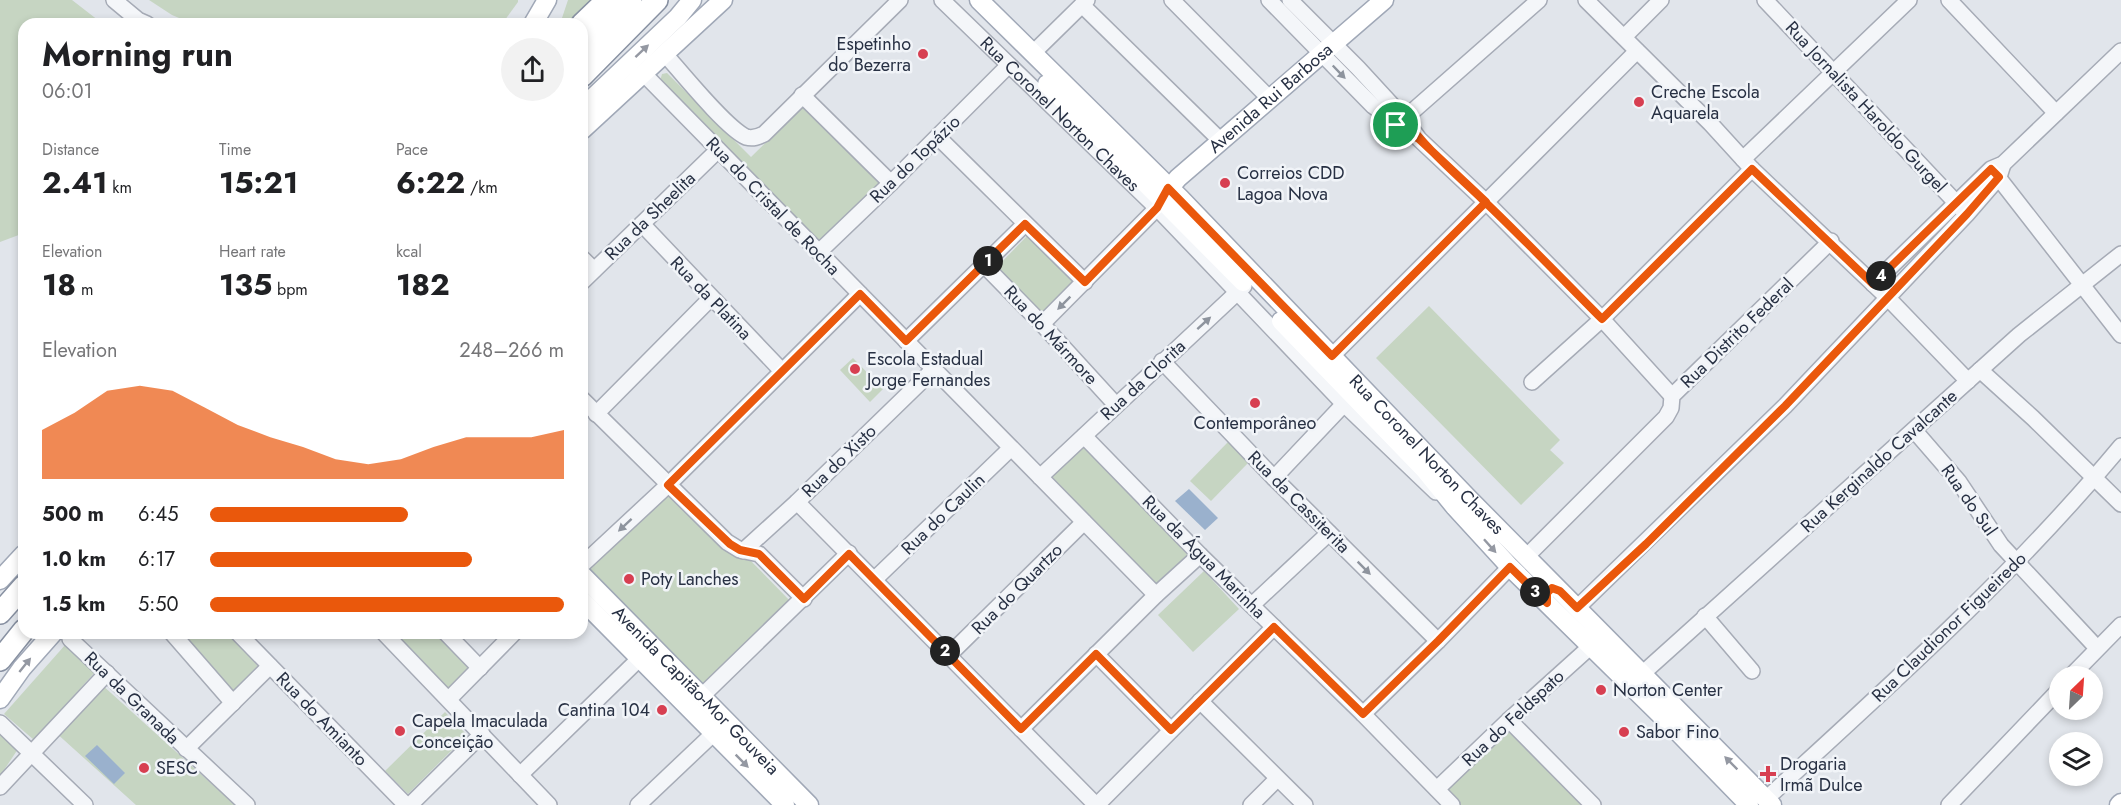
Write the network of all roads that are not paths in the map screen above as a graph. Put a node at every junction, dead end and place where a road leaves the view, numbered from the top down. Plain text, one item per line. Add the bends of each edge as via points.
1 (114, 0) edge
2 (547, 0) edge
3 (608, 0) edge
4 (632, 0) edge
5 (657, 0) edge
6 (692, 0) edge
7 (723, 0) edge
8 (900, 0) edge
9 (942, 0) edge
10 (963, 0) edge
11 (1172, 0) edge
12 (1269, 0) edge
13 (1290, 0) edge
14 (1384, 0) edge
15 (1539, 0) edge
16 (1586, 0) edge
17 (1661, 0) edge
18 (1765, 0) edge
19 (1909, 0) edge
20 (1949, 0) edge
21 (982, 1) edge
22 (1084, 2) edge
23 (136, 18) edge
24 (536, 18) edge
25 (588, 18) edge
26 (1624, 37) junction
27 (588, 44) edge
28 (1327, 48) junction
29 (1637, 51) junction
30 (2121, 51) edge
31 (664, 53) junction
32 (1033, 53) junction
33 (1010, 65) junction
34 (588, 70) edge
35 (643, 73) junction
36 (1834, 73) junction
37 (802, 95) junction
38 (1269, 98) junction
39 (588, 102) edge
40 (2056, 113) junction
41 (1400, 122) junction
42 (588, 124) edge
43 (939, 137) junction
44 (1220, 140) junction
45 (718, 150) junction
46 (1748, 164) junction
47 (1998, 170) junction
48 (891, 183) junction
49 (1162, 198) junction
50 (1486, 202) junction
51 (1956, 202) junction
52 (1967, 214) junction
53 (642, 224) junction
54 (1025, 224) junction
55 (1831, 241) junction
56 (819, 252) junction
57 (2121, 254) edge
58 (588, 264) edge
59 (984, 265) junction
60 (594, 270) junction
61 (588, 276) edge
62 (1085, 282) junction
63 (2082, 283) junction
64 (1873, 284) junction
65 (1241, 288) junction
66 (860, 294) junction
67 (1887, 297) junction
68 (711, 298) junction
69 (1602, 319) junction
70 (1042, 324) junction
71 (2121, 335) edge
72 (906, 341) junction
73 (1332, 356) junction
74 (1162, 361) junction
75 (934, 369) junction
76 (781, 370) junction
77 (1980, 370) junction
78 (1968, 381) junction
79 (1532, 382) dead end
80 (1672, 396) junction
81 (1344, 404) junction
82 (588, 405) edge
83 (1116, 405) junction
84 (596, 414) junction
85 (1914, 430) junction
86 (1084, 436) junction
87 (2121, 446) edge
88 (1011, 448) junction
89 (1040, 477) junction
90 (1274, 478) junction
91 (2094, 479) junction
92 (668, 485) junction
93 (798, 502) junction
94 (2121, 504) edge
95 (1455, 507) junction
96 (1084, 522) junction
97 (1329, 533) junction
98 (743, 551) junction
99 (849, 554) junction
100 (1200, 555) junction
101 (1526, 557) junction
102 (588, 559) edge
103 (18, 560) edge
104 (2016, 563) junction
105 (1510, 567) junction
106 (875, 579) junction
107 (0, 580) edge
108 (588, 581) edge
109 (18, 593) edge
110 (1156, 596) junction
111 (1553, 597) junction
112 (804, 599) junction
113 (1252, 605) junction
114 (588, 606) edge
115 (1577, 608) junction
116 (0, 613) edge
117 (1705, 616) junction
118 (2121, 625) edge
119 (1274, 627) junction
120 (18, 638) edge
121 (48, 639) edge
122 (76, 639) edge
123 (177, 639) edge
124 (244, 639) edge
125 (390, 639) edge
126 (452, 639) edge
127 (508, 639) edge
128 (1438, 641) junction
129 (1590, 647) junction
130 (2097, 648) junction
131 (1096, 654) junction
132 (949, 655) junction
133 (640, 658) junction
134 (0, 660) edge
135 (270, 666) junction
136 (2080, 666) edge
137 (480, 668) junction
138 (1752, 671) dead end
139 (107, 673) junction
140 (1642, 674) junction
141 (702, 696) junction
142 (0, 699) edge
143 (449, 699) junction
144 (2049, 700) edge
145 (1200, 701) junction
146 (233, 703) junction
147 (1363, 714) junction
148 (1509, 720) junction
149 (0, 723) edge
150 (1681, 724) junction
151 (1021, 729) junction
152 (1171, 730) junction
153 (714, 733) junction
154 (482, 734) junction
155 (186, 749) junction
156 (30, 753) junction
157 (520, 776) junction
158 (1277, 779) junction
159 (0, 787) edge
160 (1437, 789) junction
161 (1752, 802) edge
162 (85, 805) edge
163 (247, 805) edge
164 (408, 805) edge
165 (549, 805) edge
166 (638, 805) edge
167 (785, 805) edge
168 (809, 805) edge
169 (1097, 805) edge
170 (1251, 805) edge
171 (1305, 805) edge
172 (1452, 805) edge
173 (1593, 805) edge
174 (1949, 805) edge

1 - 23 street
2 - 24 main road
3 - 25 highway
4 - 27 highway
5 - 34 highway
39 -> 6 main road
7 - 31 main road
8 - 37 street
9 - 33 street, Rua Coronel Norton Chaves
10 - 49 main road, Rua Coronel Norton Chaves
11 - 38 street
12 - 28 street
13 - 28 street
14 - 28 main road, Avenida Rui Barbosa
15 - 41 street
16 - 26 street
17 - 26 street
18 - 36 street, Rua Jornalista Haroldo Gurgel
19 - 36 street
20 - 40 street
21 - 32 main road, Rua Coronel Norton Chaves
22 - 32 street
22 - 44 street
26 - 29 street
28 - 38 main road, Avenida Rui Barbosa
28 - 41 street via 1373,106
29 - 46 street
29 - 50 street
30 - 40 street
31 - 35 main road
31 - 37 street, Rua do Cristal de Rocha via 727,123 754,138 764,134
32 - 49 main road, Rua Coronel Norton Chaves
33 - 43 street, Rua do Topázio
33 - 49 street, Rua Coronel Norton Chaves
35 - 42 main road
35 - 45 street, Rua do Cristal de Rocha
36 - 46 street
36 - 51 street, Rua Jornalista Haroldo Gurgel
37 - 48 street
38 - 44 main road, Avenida Rui Barbosa
40 - 47 street
41 - 50 street
43 - 48 street, Rua do Topázio
43 - 54 street
44 - 49 main road, Avenida Rui Barbosa
45 - 53 street, Rua da Sheelita
45 - 56 street, Rua do Cristal de Rocha
46 - 55 street
46 - 69 street
47 - 51 street
47 - 52 street
47 - 63 street
48 - 56 street, Rua do Topázio
49 - 62 street
49 - 65 main road, Rua Coronel Norton Chaves
49 - 73 main road, Rua Coronel Norton Chaves
50 - 69 street
50 - 73 street
51 - 52 street, Rua Jornalista Haroldo Gurgel
51 - 64 street
52 - 67 street
53 - 60 street, Rua da Sheelita
53 - 68 street, Rua da Platina
54 - 59 street
54 - 62 street
55 - 64 street
55 - 80 street, Rua Distrito Federal
56 - 66 street, Rua do Cristal de Rocha
57 - 63 street, Rua Kerginaldo Cavalcante
58 - 60 street
59 - 70 street, Rua do Mármore
59 - 72 street
60 - 61 street, Rua da Sheelita
62 -> 70 street
63 - 71 street
63 - 77 street, Rua Kerginaldo Cavalcante
64 - 67 street
74 -> 65 street, Rua da Clorita
65 - 81 street, Rua Coronel Norton Chaves
65 - 95 main road, Rua Coronel Norton Chaves via 1425,470
66 - 72 street, Rua do Cristal de Rocha
66 - 76 street
67 - 78 street
67 - 115 street via 1785,406
68 - 76 street, Rua da Platina
68 - 84 street
69 - 79 street
69 - 80 street
70 - 83 street, Rua do Mármore
72 - 75 street, Rua do Cristal de Rocha
73 - 101 main road, Rua Coronel Norton Chaves
74 - 83 street, Rua da Clorita
74 - 90 street, Rua da Cassiterita
75 - 88 street, Rua do Cristal de Rocha
75 - 93 street, Rua do Xisto
76 - 92 street
77 - 78 street, Rua Kerginaldo Cavalcante
77 - 91 street
78 - 85 street, Rua Kerginaldo Cavalcante
80 - 101 street, Rua Distrito Federal via 1666,417
81 - 90 street
81 - 95 street, Rua Coronel Norton Chaves
82 - 84 street
83 - 86 street, Rua da Clorita
84 - 92 street
85 - 104 street, Rua do Sul via 1959,482
85 - 117 street, Rua Kerginaldo Cavalcante
86 - 89 street, Rua da Clorita
86 - 100 street, Rua da Água Marinha
87 - 91 street, Rua Claudionor Figueiredo
88 - 89 street, Rua do Cristal de Rocha
88 - 106 street, Rua do Caulin
89 - 96 street, Rua do Cristal de Rocha
90 - 97 street, Rua da Cassiterita
91 - 94 street
91 - 104 street, Rua Claudionor Figueiredo
92 - 98 street via 727,542
92 -> 102 street
93 - 98 street, Rua do Xisto
93 - 99 street
95 -> 105 main road, Rua Coronel Norton Chaves
96 - 110 street, Rua do Cristal de Rocha
96 - 132 street, Rua do Quartzo
97 - 113 street
97 -> 128 street, Rua da Cassiterita
98 - 112 street via 764,558
99 - 106 street
99 - 112 street
100 - 110 street
100 - 113 street, Rua da Água Marinha
101 - 111 main road, Rua Coronel Norton Chaves
103 - 107 main road
104 - 130 street, Rua do Sul
104 - 161 street, Rua Claudionor Figueiredo via 1890,685
105 - 111 main road, Rua Coronel Norton Chaves
105 - 128 street
106 - 132 street
108 - 141 main road, Avenida Capitão-Mor Gouveia
109 - 116 highway
110 - 131 street
111 - 115 main road, Rua Coronel Norton Chaves
111 - 129 main road, Rua Coronel Norton Chaves
112 - 141 street
113 - 119 street, Rua da Água Marinha
114 - 133 main road
115 - 140 main road, Rua Coronel Norton Chaves
117 - 138 street
117 - 140 street, Rua Kerginaldo Cavalcante
118 - 130 street
119 - 145 street
119 - 147 street, Rua da Água Marinha
120 - 134 highway
142 -> 121 main road
122 - 139 street, Rua da Granada
123 - 146 street
124 - 135 street, Rua do Amianto
125 - 143 street
126 - 137 street
127 - 137 street
128 - 147 street
129 - 148 street, Rua do Feldspato
129 - 150 main road, Rua Coronel Norton Chaves
130 - 136 street
131 - 151 street
131 - 152 street
132 - 151 street
133 - 153 main road
133 - 157 street
135 - 146 street
135 - 164 street, Rua do Amianto
137 - 143 street
139 - 155 street, Rua da Granada
139 - 156 street
140 - 150 main road, Rua Coronel Norton Chaves
141 - 168 main road, Avenida Capitão-Mor Gouveia
143 - 154 street
144 - 174 street
145 - 152 street
145 - 158 street
146 - 155 street
147 - 160 street, Rua da Água Marinha
148 - 160 street, Rua do Feldspato
148 - 173 street
149 - 156 street
161 -> 150 main road, Rua Coronel Norton Chaves
150 - 161 main road, Rua Coronel Norton Chaves
151 - 169 street
152 - 169 street
153 - 166 street
153 -> 167 main road
154 - 157 street
154 - 164 street
155 - 163 street, Rua da Granada
156 - 159 street
156 - 162 street
157 - 165 street
158 - 170 street
158 - 171 street
160 - 172 street, Rua da Água Marinha

